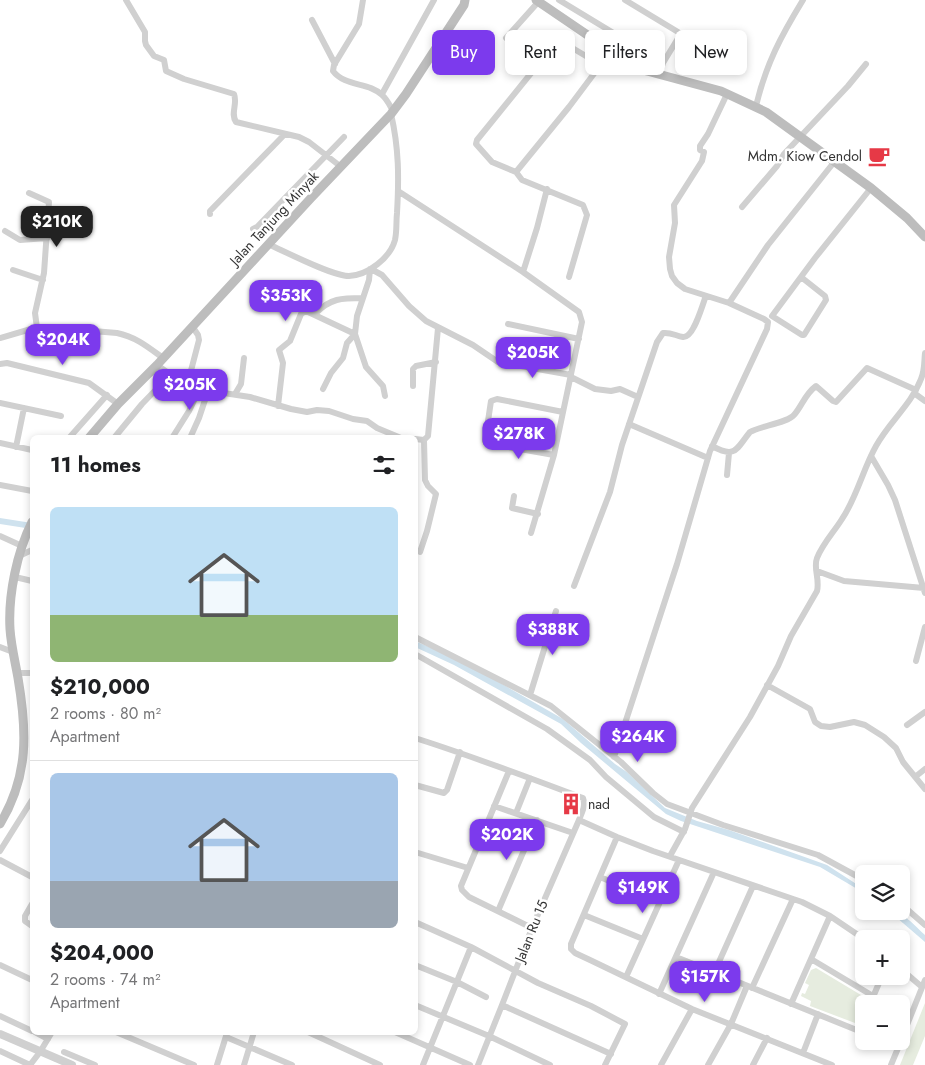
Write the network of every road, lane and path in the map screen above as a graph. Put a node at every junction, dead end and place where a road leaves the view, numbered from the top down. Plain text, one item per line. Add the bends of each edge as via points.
1 (126, 0) edge
2 (363, 0) edge
3 (434, 0) edge
4 (538, 0) edge
5 (560, 0) edge
6 (625, 0) edge
7 (803, 0) edge
8 (466, 2) edge
9 (312, 20) dead end
10 (513, 30) edge
11 (609, 30) edge
12 (585, 33) edge
13 (585, 55) edge
14 (665, 60) edge
15 (335, 64) junction
16 (866, 64) dead end
17 (593, 75) edge
18 (659, 75) edge
19 (382, 94) junction
20 (727, 94) junction
21 (756, 106) junction
22 (392, 113) junction
23 (285, 134) junction
24 (802, 136) junction
25 (344, 137) dead end
26 (326, 155) junction
27 (835, 161) junction
28 (340, 166) junction
29 (516, 172) junction
30 (871, 188) junction
31 (547, 189) junction
32 (398, 191) junction
33 (29, 193) dead end
34 (742, 207) dead end
35 (210, 214) dead end
36 (253, 229) dead end
37 (5, 231) dead end
38 (925, 237) edge
39 (47, 238) junction
40 (268, 244) junction
41 (370, 269) junction
42 (13, 270) dead end
43 (523, 272) junction
44 (570, 277) dead end
45 (801, 277) junction
46 (43, 280) junction
47 (706, 296) junction
48 (362, 298) junction
49 (729, 303) junction
50 (315, 314) junction
51 (770, 319) junction
52 (508, 324) dead end
53 (192, 326) junction
54 (37, 328) junction
55 (438, 328) junction
56 (355, 334) junction
57 (0, 338) edge
58 (579, 339) junction
59 (925, 353) edge
60 (244, 358) dead end
61 (160, 361) junction
62 (436, 362) junction
63 (0, 364) edge
64 (170, 376) junction
65 (571, 376) junction
66 (188, 382) junction
67 (413, 386) dead end
68 (200, 388) junction
69 (323, 389) dead end
70 (208, 392) junction
71 (915, 392) junction
72 (236, 394) junction
73 (106, 396) junction
74 (385, 396) dead end
75 (638, 397) junction
76 (925, 402) edge
77 (0, 403) edge
78 (118, 404) junction
79 (278, 406) junction
80 (24, 408) junction
81 (563, 412) junction
82 (61, 416) dead end
83 (629, 424) junction
84 (72, 435) edge
85 (92, 435) edge
86 (116, 435) edge
87 (174, 435) edge
88 (191, 435) edge
89 (394, 435) edge
90 (418, 440) edge
91 (424, 440) junction
92 (0, 443) edge
93 (712, 446) junction
94 (16, 447) junction
95 (30, 450) edge
96 (729, 453) junction
97 (554, 456) junction
98 (871, 456) junction
99 (708, 458) junction
100 (727, 475) dead end
101 (0, 484) edge
102 (30, 491) edge
103 (514, 496) dead end
104 (538, 514) junction
105 (30, 526) edge
106 (531, 533) dead end
107 (0, 536) edge
108 (23, 542) junction
109 (30, 551) edge
110 (420, 552) dead end
111 (20, 556) junction
112 (817, 571) junction
113 (15, 577) junction
114 (30, 581) edge
115 (574, 586) dead end
116 (924, 590) edge
117 (556, 611) dead end
118 (925, 630) edge
119 (418, 639) edge
120 (0, 647) edge
121 (13, 652) junction
122 (418, 656) edge
123 (916, 661) dead end
124 (17, 673) junction
125 (30, 673) edge
126 (767, 685) junction
127 (530, 695) junction
128 (925, 712) edge
129 (906, 725) dead end
130 (418, 739) edge
131 (29, 741) edge
132 (460, 752) junction
133 (614, 757) junction
134 (925, 769) edge
135 (509, 771) junction
136 (915, 777) junction
137 (530, 778) junction
138 (418, 785) edge
139 (925, 789) edge
140 (30, 803) edge
141 (494, 806) junction
142 (516, 813) junction
143 (690, 814) junction
144 (537, 820) junction
145 (579, 820) junction
146 (0, 824) edge
147 (684, 831) junction
148 (573, 833) junction
149 (617, 837) junction
150 (0, 851) edge
151 (418, 853) edge
152 (670, 856) junction
153 (0, 860) edge
154 (679, 860) junction
155 (468, 868) junction
156 (714, 872) junction
157 (855, 875) edge
158 (30, 876) edge
159 (600, 877) junction
160 (753, 886) junction
161 (793, 899) junction
162 (659, 902) junction
163 (30, 907) edge
164 (498, 911) junction
165 (910, 912) edge
166 (584, 915) junction
167 (830, 916) junction
168 (418, 923) edge
169 (29, 924) edge
170 (925, 925) edge
171 (532, 928) junction
172 (855, 933) edge
173 (643, 939) junction
174 (471, 947) junction
175 (676, 957) junction
176 (811, 959) junction
177 (0, 965) edge
178 (418, 965) edge
179 (516, 970) junction
180 (714, 973) junction
181 (910, 975) edge
182 (626, 977) junction
183 (30, 979) edge
184 (457, 982) junction
185 (924, 984) edge
186 (749, 987) junction
187 (660, 994) junction
188 (872, 995) edge
189 (486, 997) dead end
190 (791, 1004) junction
191 (502, 1005) junction
192 (418, 1006) edge
193 (692, 1009) junction
194 (818, 1014) junction
195 (0, 1016) edge
196 (442, 1016) junction
197 (910, 1018) edge
198 (731, 1024) junction
199 (855, 1029) edge
200 (30, 1030) edge
201 (0, 1034) edge
202 (123, 1035) edge
203 (226, 1035) edge
204 (227, 1035) edge
205 (253, 1035) edge
206 (315, 1035) edge
207 (402, 1035) edge
208 (50, 1036) edge
209 (489, 1036) junction
210 (767, 1038) junction
211 (248, 1046) junction
212 (430, 1048) junction
213 (897, 1050) edge
214 (0, 1051) edge
215 (40, 1052) junction
216 (64, 1052) dead end
217 (803, 1053) junction
218 (611, 1054) junction
219 (277, 1062) edge
220 (821, 1063) edge
221 (72, 1065) edge
222 (95, 1065) edge
223 (194, 1065) edge
224 (216, 1065) edge
225 (244, 1065) edge
226 (292, 1065) edge
227 (380, 1065) edge
228 (422, 1065) edge
229 (470, 1065) edge
230 (478, 1065) edge
231 (550, 1065) edge
232 (605, 1065) edge
233 (661, 1065) edge
234 (708, 1065) edge
235 (753, 1065) edge
236 (831, 1065) edge
237 (891, 1065) edge

1 - 23 street via 145,32 146,45 154,56 164,60 166,71 234,94 233,116 236,122
2 - 15 street via 359,24
3 - 19 street
4 - 10 street
4 - 12 main road
5 - 11 street
6 - 14 street via 678,32 680,35
7 - 21 street via 768,62
8 - 22 main road, Jalan Tanjung Minyak
9 - 15 street
13 - 29 street via 564,43 554,46 477,140 476,144 492,162
15 - 19 street via 333,71 340,78
16 - 24 street
17 - 29 street
18 - 20 main road
19 - 22 street
20 - 21 main road
20 - 47 street via 700,146 704,152 702,161 674,205 675,223 669,257 672,276 685,289
21 - 24 main road
22 - 28 main road, Jalan Tanjung Minyak
22 - 32 street via 397,141
23 - 26 street via 309,142
23 - 35 street
24 - 27 main road
24 - 34 street
25 - 26 street
26 - 28 street
26 - 36 street
27 - 30 main road
27 - 49 street via 774,238
28 - 40 main road, Jalan Tanjung Minyak
29 - 31 street via 522,180
30 - 38 main road
30 - 45 street
31 - 43 street
31 - 44 street via 580,202 586,210
32 - 41 street via 394,243
32 - 43 street
33 - 39 street via 49,202
37 - 39 street via 20,240
39 - 46 street
40 - 41 street via 341,275 354,275
40 - 53 main road, Jalan Tanjung Minyak
41 - 48 street
41 - 55 street via 382,275 409,306
42 - 46 street
43 - 58 street via 581,314
45 - 51 street
45 - 51 street via 826,300 804,335
46 - 54 street via 35,314
47 - 49 street
47 - 75 street via 689,336 669,332 657,342
48 - 50 street via 332,300
48 - 56 street
49 - 51 street
50 - 56 street
50 - 79 street via 306,311 301,314 290,341 279,350 283,363
51 - 93 street
52 - 58 street
53 - 61 main road, Jalan Tanjung Minyak
53 - 66 street via 199,340
54 - 57 street
54 - 61 street via 128,335 142,342
55 - 62 street
55 - 65 street via 498,362
56 - 69 street
56 - 74 street via 366,367 383,386
58 - 65 street
59 - 71 street via 924,371
60 - 72 street via 241,384
61 - 64 street
61 - 78 main road, Jalan Tanjung Minyak
62 - 67 street via 416,366
62 - 91 street via 428,436
63 - 73 street via 89,383
64 - 66 street
64 - 86 street
65 - 75 street via 594,389 620,389
65 - 81 street
66 - 68 street
68 - 70 street
68 - 87 street
70 - 72 street
70 - 88 street
71 - 76 street
71 - 96 street via 868,368 836,402 816,386 793,416 750,432 739,448
71 - 98 street
72 - 79 street
73 - 78 street
73 - 84 street
75 - 83 street
77 - 80 street
78 - 85 main road, Jalan Tanjung Minyak
79 - 89 street via 307,412 329,411 367,421
80 - 82 street
80 - 94 street
81 - 97 street
81 - 97 street via 491,401 485,441 488,444
83 - 99 street
83 - 115 street via 610,492
90 - 91 street
91 - 110 street via 426,480 436,494
92 - 94 street
93 - 96 street
93 - 99 street
94 - 95 street
96 - 100 street
97 - 104 street
98 - 112 street via 848,508 824,542 815,566
98 - 116 street via 894,500
99 - 133 street via 678,564
101 - 102 street
103 - 104 street via 512,508
104 - 106 street
105 - 108 main road
107 - 108 street
108 - 111 main road
109 - 111 street
111 - 113 main road
112 - 116 street via 844,581
112 - 126 street via 817,591
113 - 114 street
113 - 121 main road via 10,614
117 - 127 street
118 - 123 street
119 - 127 street
120 - 121 street
121 - 124 main road
122 - 147 street via 547,728 590,760 654,817
124 - 125 street
124 - 131 main road
126 - 136 street via 810,709 820,726 854,722 865,725 896,748
126 - 143 street
127 - 133 street via 563,714
128 - 129 street
130 - 132 street
131 - 146 main road via 19,782
132 - 135 street
132 - 138 street via 444,793
133 - 143 street via 660,799
134 - 136 street
135 - 137 street
135 - 141 street
136 - 139 street
137 - 142 street
137 - 145 street, Jalan Ru 15 via 583,798 584,807
140 - 150 street
141 - 142 street
141 - 155 street
142 - 144 street
143 - 147 street
143 - 157 street via 818,855
144 - 148 street
144 - 164 street
145 - 148 street, Jalan Ru 15
145 - 149 street
147 - 152 street
148 - 171 street, Jalan Ru 15
149 - 152 street
149 - 159 street
151 - 155 street
152 - 154 street
153 - 158 street
154 - 156 street
154 - 162 street
155 - 164 street via 462,890
156 - 160 street
156 - 175 street
159 - 162 street
159 - 166 street
160 - 161 street
160 - 180 street
161 - 167 street
161 - 186 street
162 - 173 street
163 - 169 street via 25,916
164 - 171 street
165 - 170 street
166 - 173 street
166 - 182 street via 571,949
167 - 172 street
167 - 176 street
168 - 174 street
171 - 179 street, Jalan Ru 15
173 - 182 street
174 - 179 street
174 - 184 street
175 - 180 street
175 - 187 street
176 - 188 street
176 - 190 street
177 - 183 street
178 - 184 street
179 - 191 street, Jalan Ru 15
179 - 218 street via 625,1024
180 - 186 street
181 - 185 street
182 - 187 street
184 - 189 street
184 - 196 street
185 - 197 street
186 - 190 street
186 - 198 street
187 - 193 street
190 - 194 street
191 - 209 street, Jalan Ru 15
191 - 218 street
192 - 196 street
193 - 198 street
193 - 233 street
194 - 199 street
194 - 217 street
195 - 200 street
196 - 209 street
196 - 212 street
198 - 210 street
198 - 234 street
201 - 215 street
202 - 223 street
203 - 224 street
204 - 211 street
205 - 211 street
206 - 227 street
207 - 212 street
208 - 215 street
209 - 230 street, Jalan Ru 15
209 - 231 street
210 - 217 street
210 - 235 street
211 - 219 street
211 - 225 street
212 - 228 street
212 - 229 street
213 - 237 street
214 - 215 street via 30,1065
215 - 221 street
216 - 222 street
217 - 220 street
218 - 232 street
219 - 226 street
220 - 236 street

